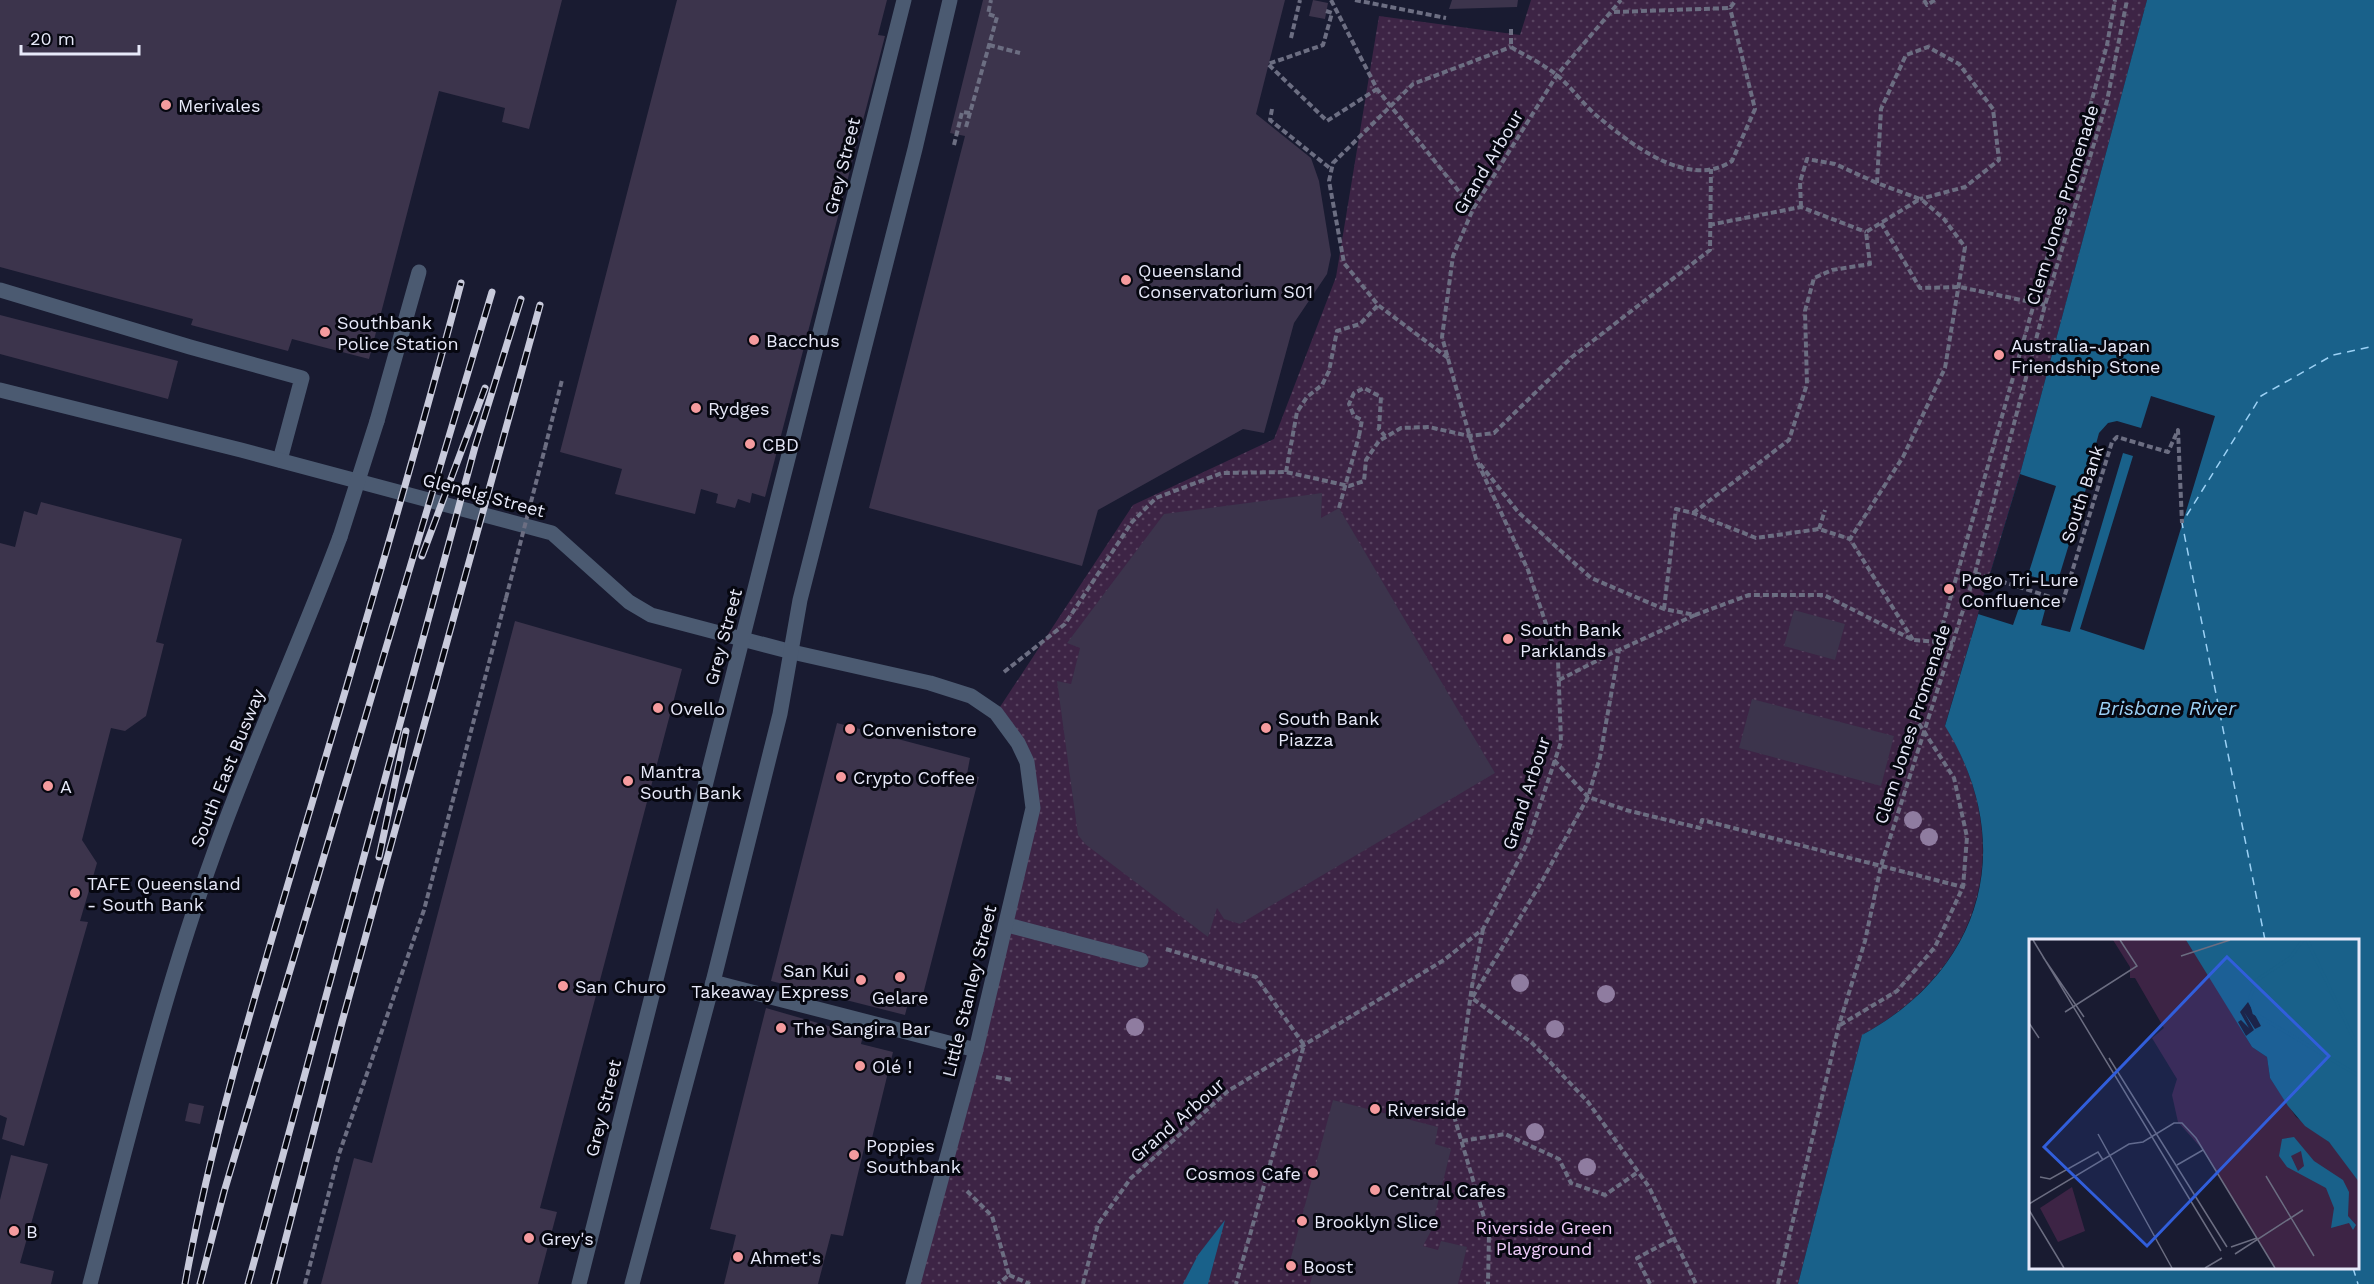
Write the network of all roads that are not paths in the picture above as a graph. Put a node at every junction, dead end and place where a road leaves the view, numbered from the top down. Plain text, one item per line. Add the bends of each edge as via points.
1 (904, 0) edge
2 (950, 0) edge
3 (419, 272) dead end
4 (0, 290) edge
5 (0, 390) edge
6 (280, 460) junction
7 (743, 640) junction
8 (792, 652) junction
9 (996, 714) joint
10 (1007, 925) junction
11 (1141, 960) dead end
12 (713, 982) junction
13 (976, 1050) junction
14 (90, 1284) edge
15 (579, 1284) edge
16 (632, 1284) edge
17 (912, 1284) edge

1 - 7 street, Grey Street
2 - 8 street via 800,600
3 - 14 street, South East Busway, bridge via 340,537 303,636 240,783 188,929 157,1027
4 - 6 street via 302,378
5 - 6 street, Glenelg Street
6 - 7 street, Glenelg Street via 552,533 629,602 651,615
7 - 8 street, Glenelg Street
7 - 15 street, Grey Street
8 - 9 street, Glenelg Street via 930,683 971,696
8 - 12 street
9 - 10 street, Little Stanley Street via 1027,762 1033,808
10 - 11 street
10 - 13 street, Little Stanley Street
12 - 13 street
12 - 16 street
13 - 17 street, Little Stanley Street

